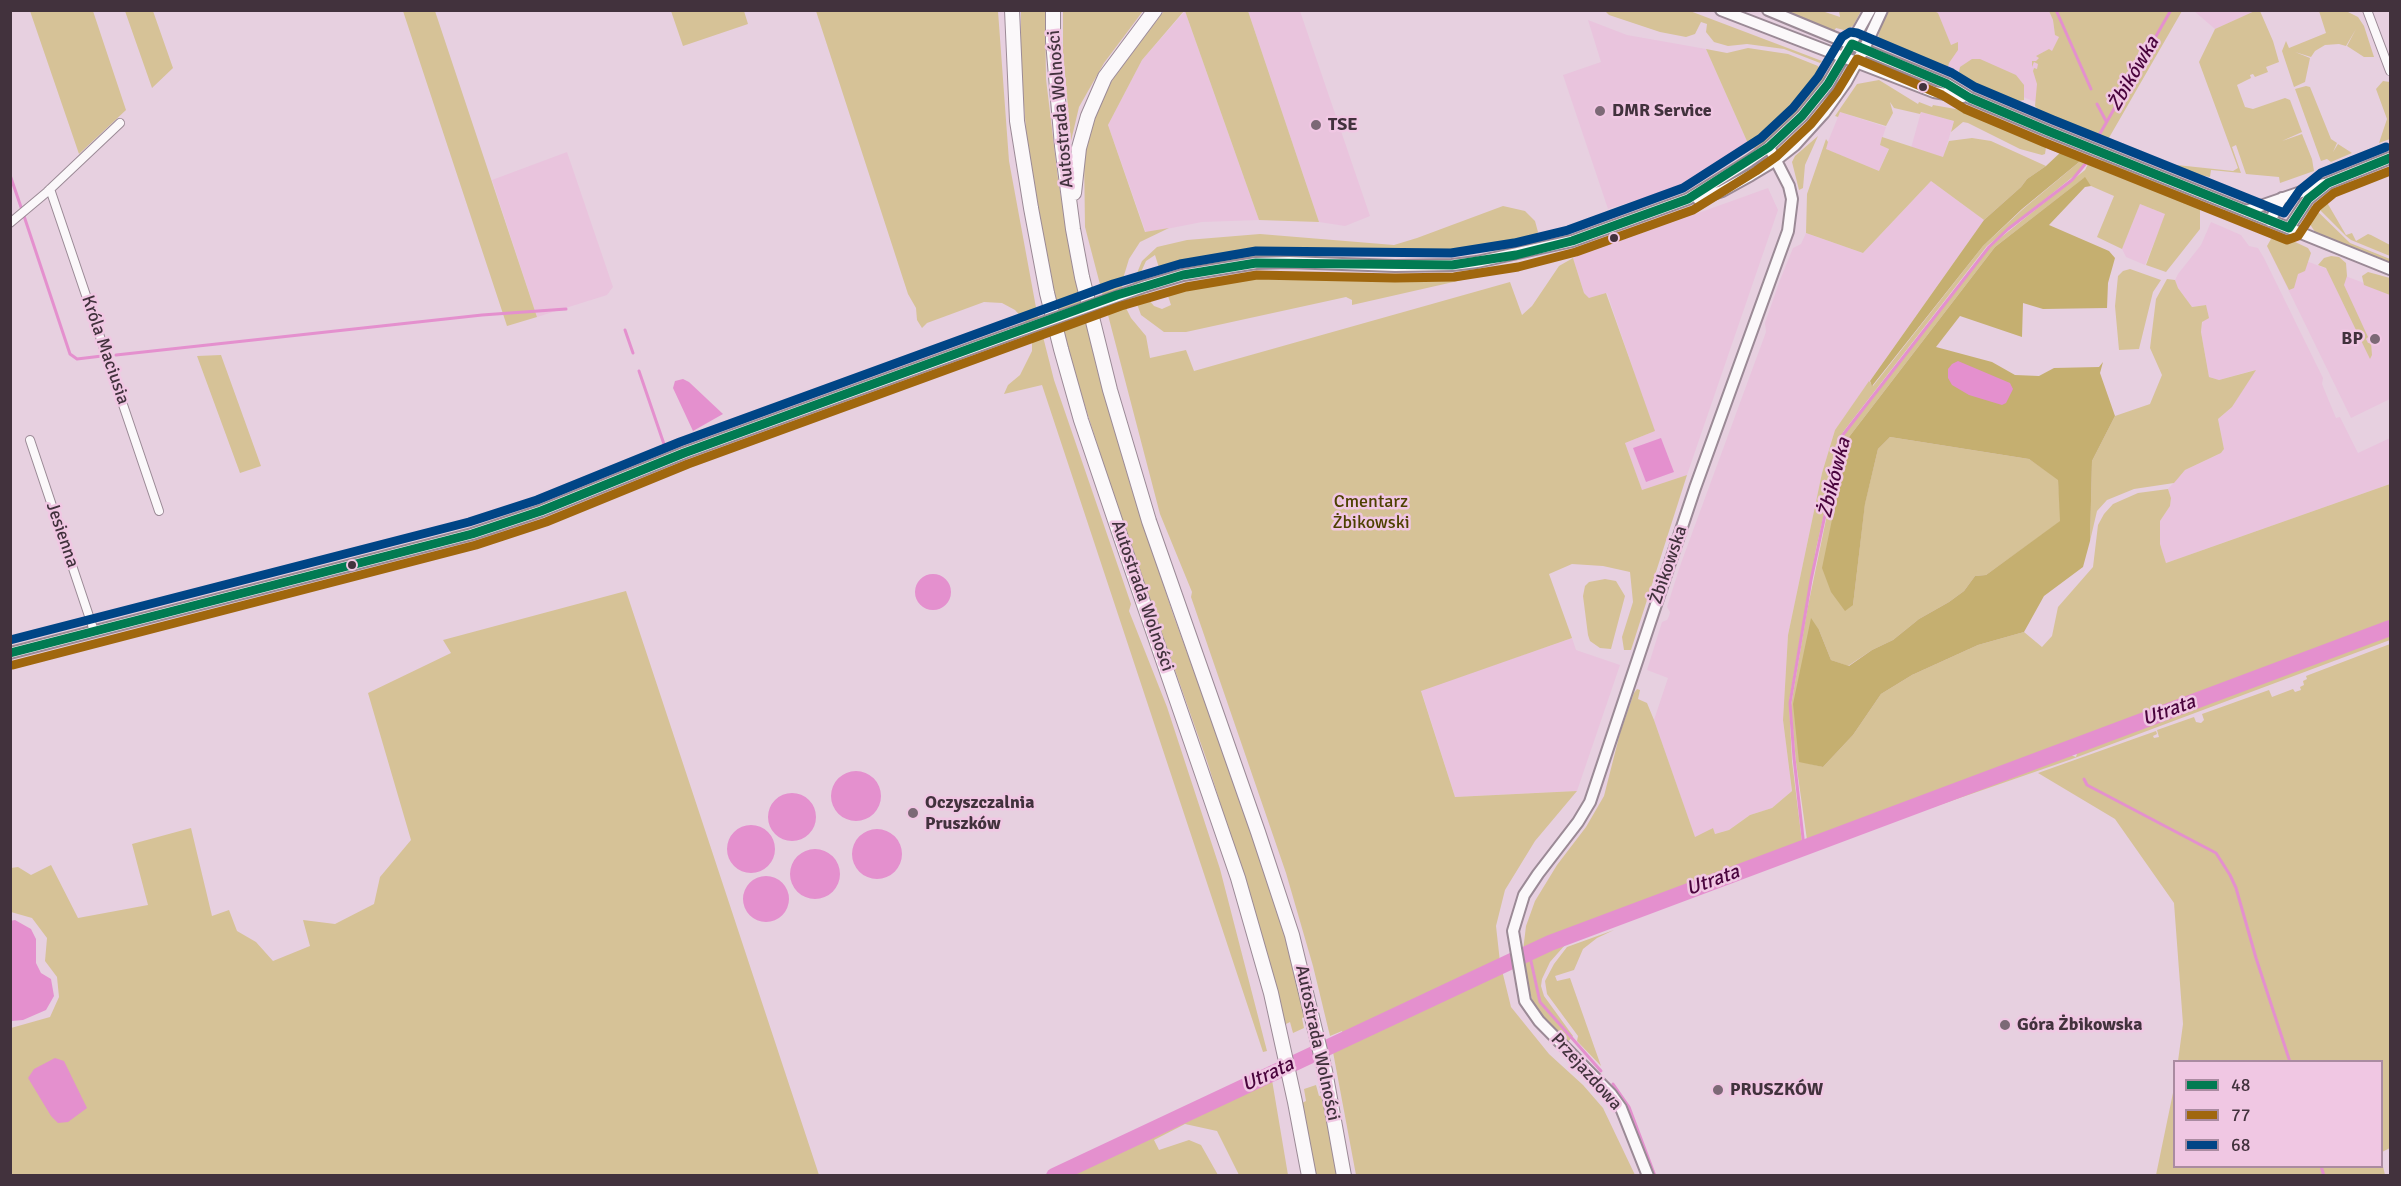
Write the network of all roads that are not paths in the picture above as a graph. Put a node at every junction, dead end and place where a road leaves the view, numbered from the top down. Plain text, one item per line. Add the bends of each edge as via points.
1 (1012, 10) edge
2 (1053, 10) edge
3 (1155, 10) edge
4 (1721, 10) edge
5 (1768, 10) edge
6 (1870, 10) edge
7 (1881, 10) edge
8 (2367, 10) edge
9 (1852, 44) junction
10 (1864, 49) junction
11 (1843, 59) junction
12 (1857, 64) junction
13 (2391, 71) edge
14 (1970, 98) junction
15 (120, 123) dead end
16 (1769, 147) junction
17 (2391, 158) edge
18 (1776, 160) junction
19 (2328, 183) junction
20 (51, 189) junction
21 (2282, 198) junction
22 (1688, 199) junction
23 (2246, 211) junction
24 (2270, 221) junction
25 (10, 223) edge
26 (2289, 228) junction
27 (1073, 229) junction
28 (2391, 269) edge
29 (30, 440) dead end
30 (159, 511) dead end
31 (94, 631) junction
32 (10, 653) edge
33 (1519, 973) joint
34 (1309, 1176) edge
35 (1344, 1176) edge
36 (1648, 1176) edge

1 - 34 highway, Autostrada Wolności via 1017,122 1061,349 1081,420 1238,878 1283,1046
2 - 27 highway, Autostrada Wolności via 1062,146
3 - 27 highway via 1105,77 1088,116 1075,177
4 - 11 main road
5 - 9 main road
6 - 9 main road
7 - 10 main road
8 - 13 street
9 - 10 main road
9 - 11 main road
10 - 12 main road
10 - 14 main road via 1947,84
11 - 12 main road
11 - 16 main road via 1816,100
12 - 14 main road via 1934,92
12 - 18 main road via 1824,113
14 - 23 main road
15 - 20 street
16 - 18 main road, Żbikowska
16 - 22 main road
17 - 19 main road
18 - 22 main road via 1722,191
18 - 33 main road, Żbikowska via 1792,199 1784,242 1695,488 1590,801 1524,895 1513,931
19 - 21 main road
19 - 26 main road via 2308,199
20 - 25 street
20 - 30 street, Króla Maciusia
21 - 23 main road
21 - 24 main road
22 - 31 main road, bridge via 1572,242 1477,262 1406,266 1256,263 1146,285 472,534
23 - 24 main road
24 - 26 main road
26 - 28 main road
27 - 35 highway, Autostrada Wolności via 1110,390 1153,532 1299,961
29 - 31 street, Jesienna
31 - 32 main road
33 - 36 main road, Przejazdowa via 1525,1001 1532,1012 1621,1108

